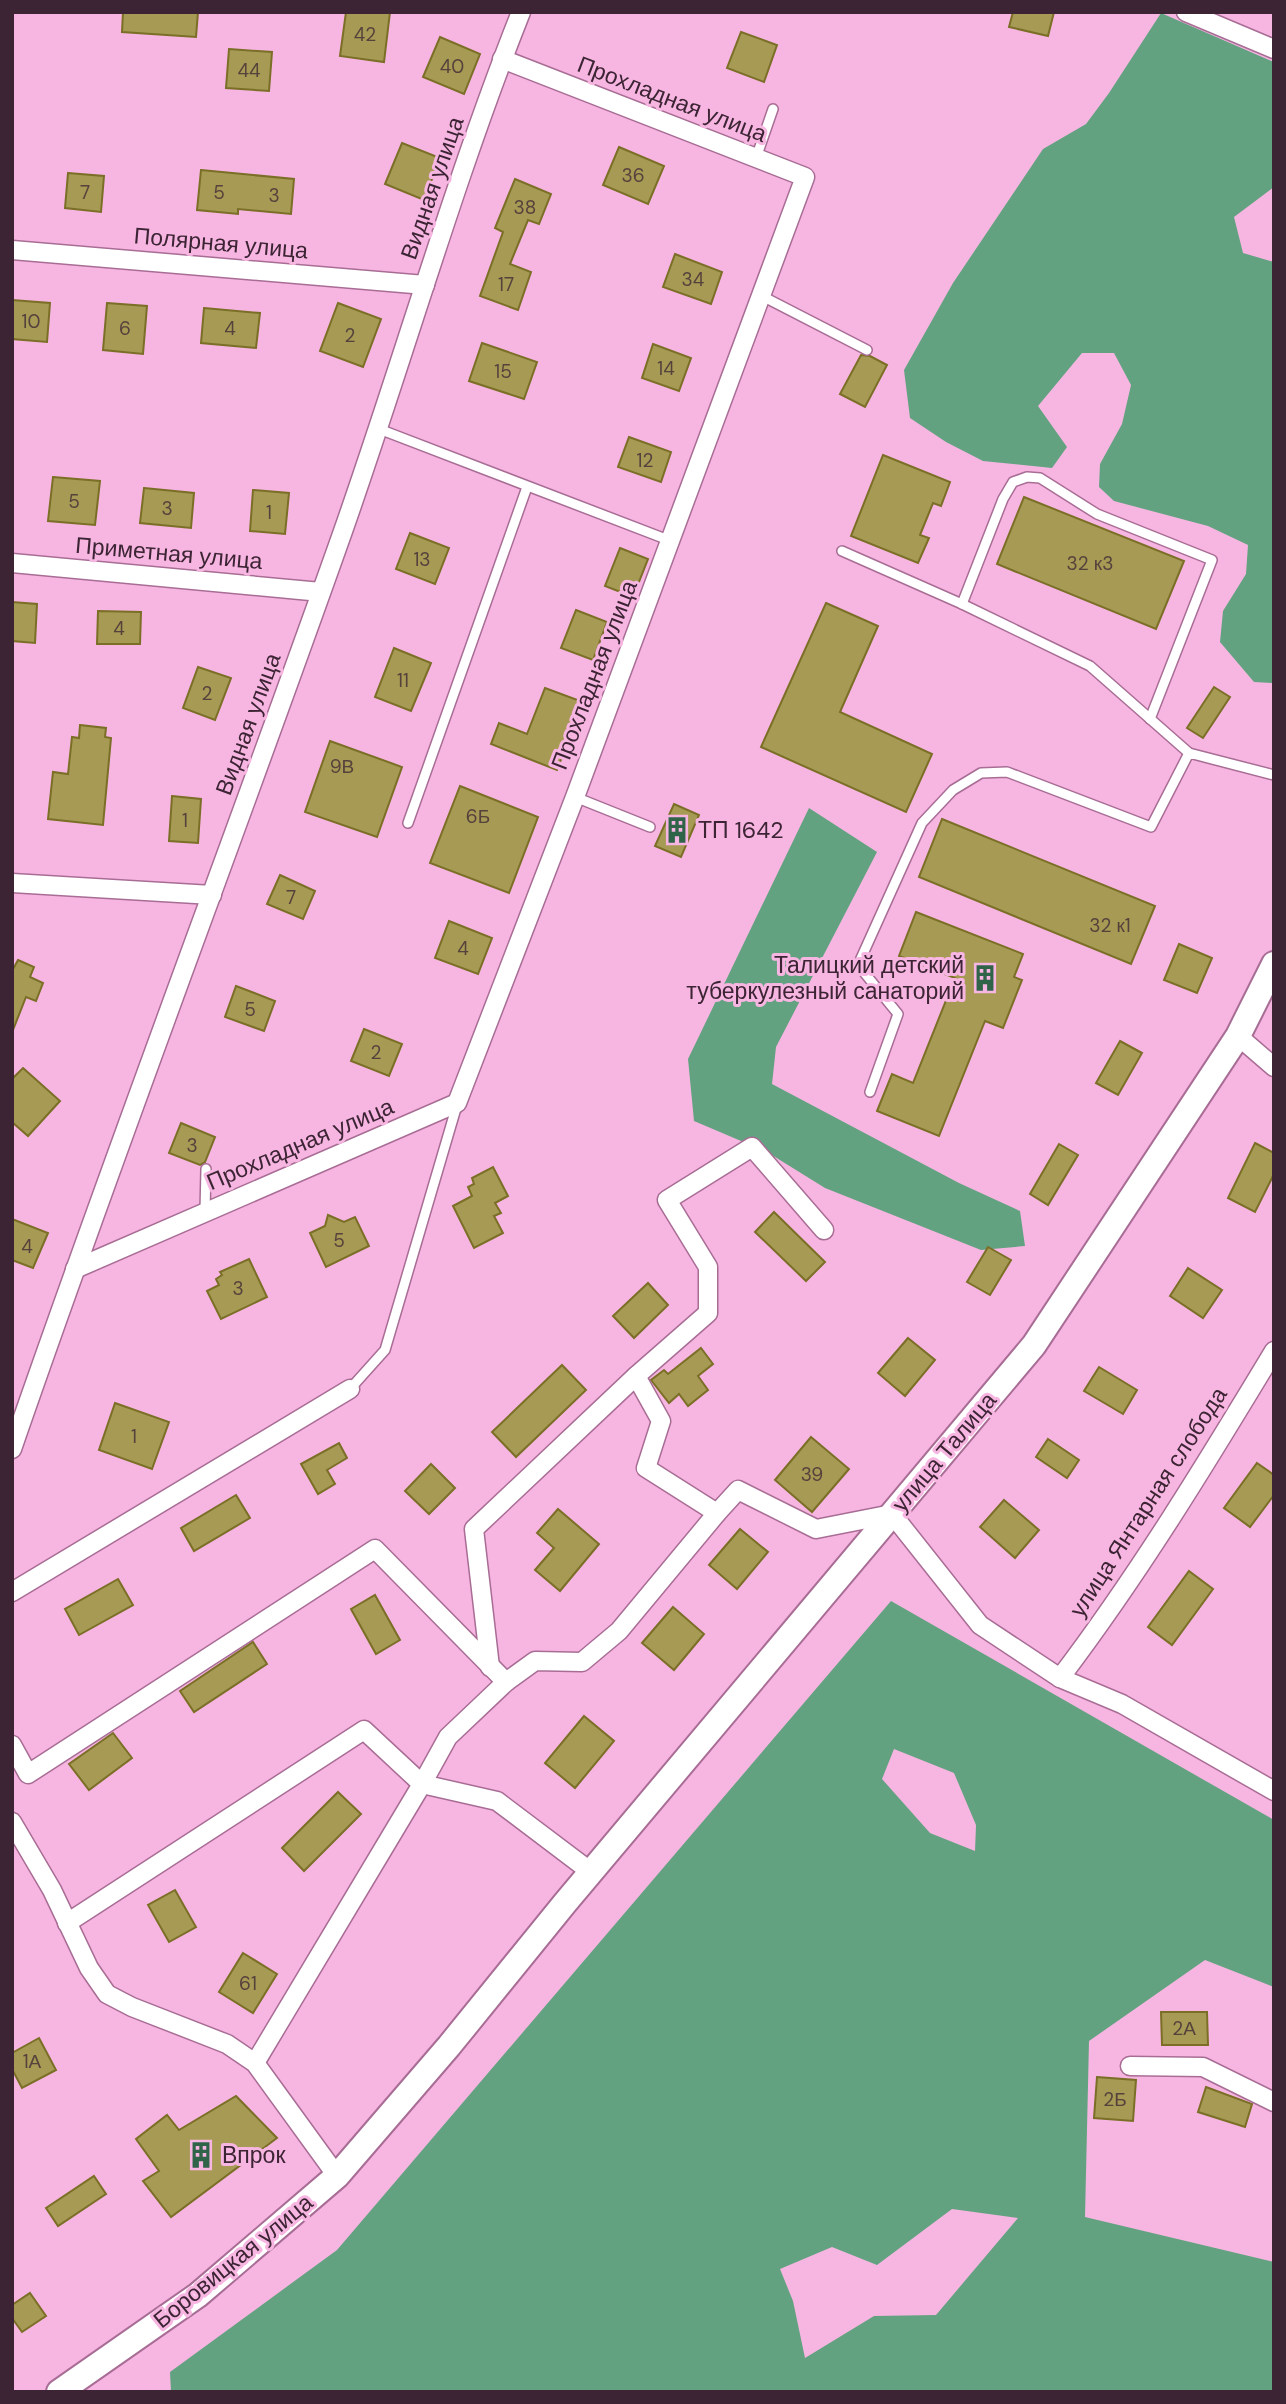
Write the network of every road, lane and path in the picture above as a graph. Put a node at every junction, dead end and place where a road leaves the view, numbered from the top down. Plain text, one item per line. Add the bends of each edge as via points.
1 (521, 12) edge
2 (1186, 12) edge
3 (1274, 49) edge
4 (502, 59) junction
5 (773, 109) dead end
6 (756, 158) junction
7 (12, 250) edge
8 (425, 285) junction
9 (762, 296) junction
10 (867, 350) dead end
11 (379, 429) junction
12 (527, 487) junction
13 (671, 541) junction
14 (842, 551) dead end
15 (12, 563) edge
16 (321, 592) junction
17 (962, 604) junction
18 (1150, 719) junction
19 (1189, 753) junction
20 (1274, 775) edge
21 (575, 797) junction
22 (408, 823) dead end
23 (650, 827) dead end
24 (12, 883) edge
25 (212, 895) junction
26 (1274, 964) edge
27 (1238, 1036) junction
28 (1274, 1067) edge
29 (870, 1092) dead end
30 (457, 1103) junction
31 (206, 1169) dead end
32 (205, 1211) junction
33 (824, 1230) dead end
34 (75, 1269) junction
35 (1274, 1351) edge
36 (636, 1376) junction
37 (350, 1389) joint
38 (12, 1449) edge
39 (717, 1513) junction
40 (892, 1514) junction
41 (12, 1592) edge
42 (490, 1667) junction
43 (1060, 1678) junction
44 (506, 1682) junction
45 (12, 1745) edge
46 (422, 1784) junction
47 (1274, 1791) edge
48 (12, 1822) edge
49 (591, 1872) junction
50 (565, 1903) joint
51 (67, 1923) junction
52 (255, 2063) junction
53 (1130, 2066) dead end
54 (1274, 2102) edge
55 (337, 2176) junction
56 (59, 2392) edge

1 - 4 street, Видная улица
2 - 3 street
4 - 6 street, Прохладная улица
4 - 8 street, Видная улица
5 - 6 lane
6 - 9 street, Прохладная улица via 805,177
7 - 8 street, Полярная улица
8 - 11 street, Видная улица
9 - 10 lane
9 - 13 street, Прохладная улица
11 - 12 lane
11 - 16 street, Видная улица
12 - 13 lane
12 - 22 lane
13 - 21 street, Прохладная улица
14 - 17 lane
15 - 16 street, Приметная улица
16 - 25 street, Видная улица
17 - 18 lane via 1090,666
17 - 18 lane via 1003,499 1013,482 1027,477 1040,478 1097,514 1212,559
18 - 19 lane
19 - 20 lane
19 - 29 lane via 1151,827 1007,772 981,774 953,790 922,823 858,965 898,1014
21 - 23 lane
21 - 30 street, Прохладная улица
24 - 25 street
25 - 34 street, Видная улица
26 - 27 street, улица Талица
27 - 28 street
27 - 40 street, улица Талица via 1034,1345
30 - 32 street, Прохладная улица
30 - 37 lane via 385,1350
31 - 32 lane
32 - 34 street, Прохладная улица
33 - 36 street via 752,1147 667,1200 708,1267 708,1313
34 - 38 street, Видная улица
35 - 43 street, улица Янтарная слобода via 1209,1458
36 - 39 street via 661,1421 646,1468
36 - 42 street via 474,1529
37 - 41 street
39 - 40 street via 738,1490 816,1530
39 - 44 street via 620,1631 582,1661 535,1661
40 - 43 street via 980,1625
40 - 49 street, улица Талица
42 - 44 street
42 - 45 street via 375,1549 28,1774
43 - 47 street via 1122,1704
44 - 46 street via 448,1737
46 - 49 street via 497,1801
46 - 51 street via 364,1730
46 - 52 street
48 - 51 street
49 - 50 street, улица Талица
50 - 55 street, Боровицкая улица
51 - 52 street via 107,1994 217,2040
52 - 55 street
53 - 54 street via 1203,2067
55 - 56 street, Боровицкая улица via 198,2295

